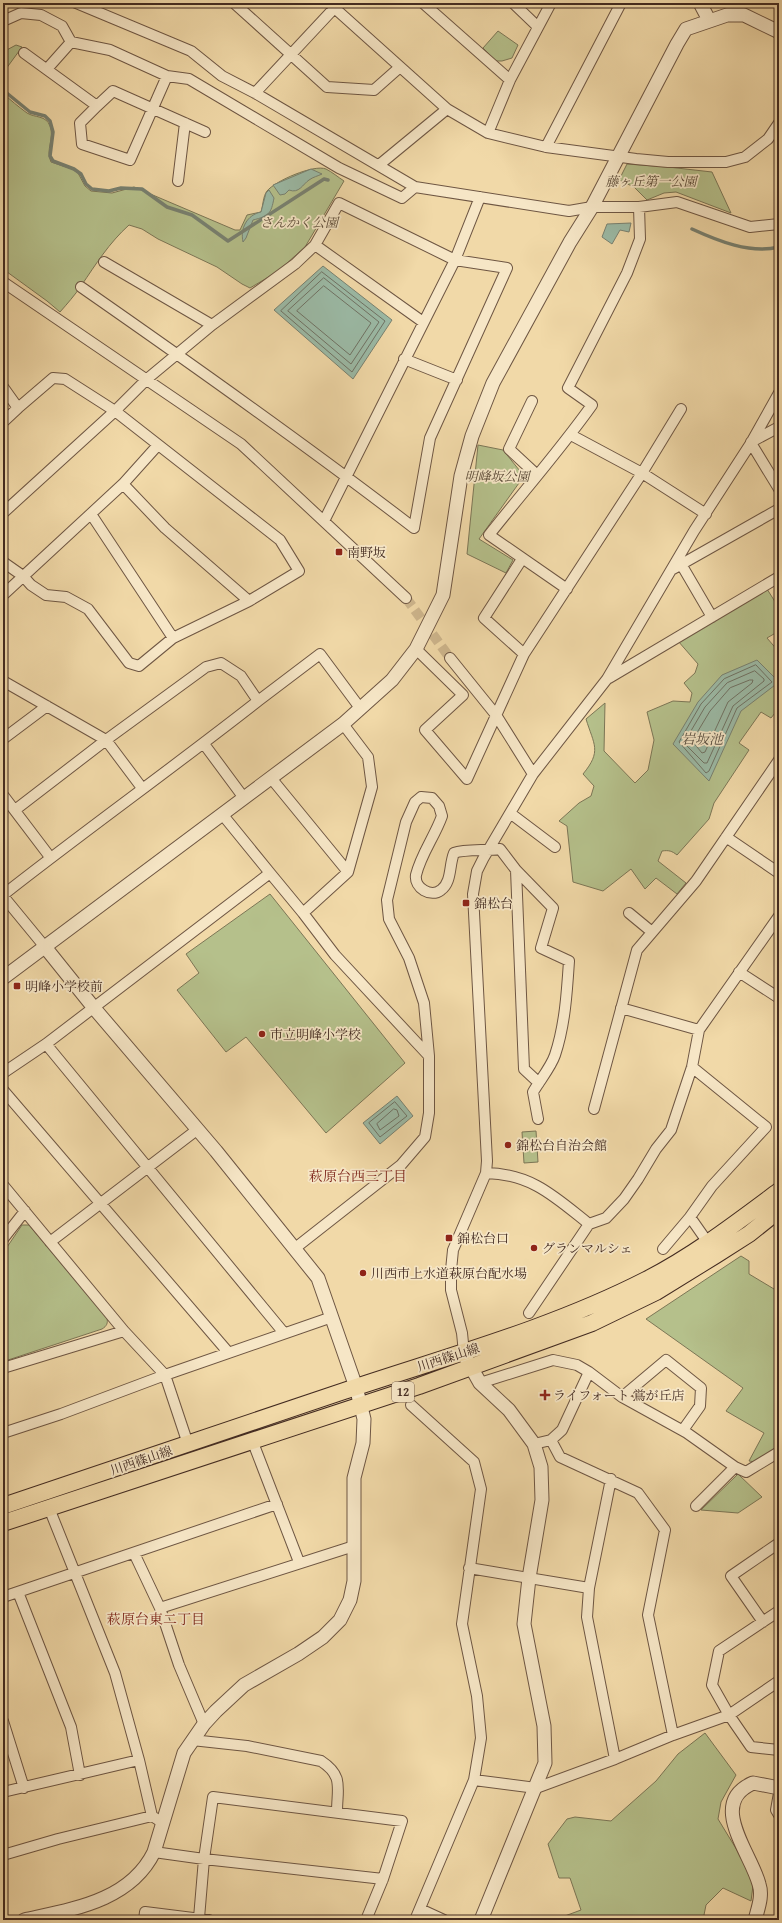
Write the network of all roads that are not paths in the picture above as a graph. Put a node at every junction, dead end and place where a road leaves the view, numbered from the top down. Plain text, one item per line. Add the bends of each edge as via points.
1 (76, 3) edge
2 (234, 3) edge
3 (423, 3) edge
4 (513, 3) edge
5 (551, 3) edge
6 (621, 3) edge
7 (700, 3) edge
8 (89, 5) edge
9 (334, 5) edge
10 (709, 20) junction
11 (3, 21) edge
12 (538, 26) junction
13 (779, 32) edge
14 (71, 42) junction
15 (24, 53) dead end
16 (291, 54) junction
17 (400, 67) junction
18 (47, 69) junction
19 (167, 76) junction
20 (510, 80) junction
21 (255, 93) junction
22 (97, 106) junction
23 (152, 109) junction
24 (447, 109) junction
25 (185, 123) junction
26 (779, 123) edge
27 (205, 132) dead end
28 (488, 132) junction
29 (546, 147) junction
30 (618, 156) junction
31 (379, 165) junction
32 (178, 180) dead end
33 (414, 188) junction
34 (480, 197) junction
35 (592, 207) junction
36 (639, 207) junction
37 (779, 224) edge
38 (315, 245) junction
39 (455, 260) junction
40 (104, 262) dead end
41 (3, 282) edge
42 (81, 287) dead end
43 (423, 322) junction
44 (212, 325) junction
45 (178, 354) junction
46 (404, 359) junction
47 (147, 379) junction
48 (457, 380) junction
49 (3, 387) edge
50 (779, 393) edge
51 (532, 401) dead end
52 (18, 408) junction
53 (681, 409) dead end
54 (115, 411) junction
55 (3, 422) edge
56 (779, 427) edge
57 (571, 435) junction
58 (751, 442) junction
59 (158, 446) junction
60 (642, 473) junction
61 (537, 475) junction
62 (347, 476) junction
63 (123, 484) junction
64 (779, 489) edge
65 (779, 509) edge
66 (3, 514) edge
67 (91, 514) junction
68 (706, 514) junction
69 (324, 521) junction
70 (522, 559) junction
71 (3, 562) edge
72 (681, 564) junction
73 (671, 570) junction
74 (23, 576) junction
75 (779, 577) edge
76 (567, 589) junction
77 (3, 594) edge
78 (406, 598) tunnel mouth
79 (249, 601) junction
80 (712, 617) junction
81 (173, 638) junction
82 (416, 649) junction
83 (524, 654) junction
84 (450, 658) tunnel mouth
85 (607, 679) junction
86 (3, 681) edge
87 (258, 701) junction
88 (47, 706) junction
89 (360, 708) junction
90 (496, 715) junction
91 (342, 724) junction
92 (3, 739) edge
93 (106, 740) junction
94 (204, 744) junction
95 (779, 760) edge
96 (533, 774) junction
97 (271, 778) junction
98 (142, 788) junction
99 (3, 795) edge
100 (244, 798) junction
101 (15, 810) junction
102 (222, 814) junction
103 (510, 814) junction
104 (726, 837) junction
105 (556, 847) dead end
106 (488, 851) junction
107 (50, 857) junction
108 (516, 870) junction
109 (348, 872) junction
110 (270, 873) junction
111 (779, 873) edge
112 (3, 895) edge
113 (303, 912) junction
114 (630, 913) dead end
115 (779, 916) edge
116 (652, 932) junction
117 (45, 946) junction
118 (739, 972) junction
119 (3, 978) edge
120 (779, 998) edge
121 (94, 1008) junction
122 (621, 1008) junction
123 (699, 1030) junction
124 (46, 1044) junction
125 (429, 1056) junction
126 (692, 1067) junction
127 (3, 1073) edge
128 (539, 1083) junction
129 (3, 1090) edge
130 (594, 1109) dead end
131 (538, 1119) dead end
132 (198, 1129) junction
133 (147, 1167) junction
134 (486, 1172) junction
135 (3, 1185) edge
136 (779, 1191) edge
137 (100, 1205) junction
138 (779, 1210) edge
139 (25, 1211) junction
140 (690, 1217) junction
141 (589, 1224) junction
142 (3, 1239) edge
143 (50, 1242) junction
144 (294, 1249) junction
145 (663, 1249) dead end
146 (712, 1249) junction
147 (530, 1313) dead end
148 (332, 1317) junction
149 (124, 1331) junction
150 (284, 1333) junction
151 (228, 1352) junction
152 (464, 1353) junction
153 (3, 1368) edge
154 (471, 1368) junction
155 (589, 1372) junction
156 (165, 1375) junction
157 (480, 1383) junction
158 (356, 1387) junction
159 (622, 1397) junction
160 (361, 1405) junction
161 (411, 1406) dead end
162 (683, 1430) junction
163 (3, 1433) edge
164 (252, 1440) junction
165 (551, 1440) junction
166 (188, 1444) junction
167 (534, 1444) junction
168 (779, 1452) edge
169 (735, 1467) junction
170 (611, 1479) junction
171 (277, 1504) junction
172 (3, 1506) edge
173 (696, 1506) dead end
174 (49, 1508) junction
175 (3, 1522) edge
176 (779, 1543) edge
177 (354, 1546) junction
178 (134, 1553) junction
179 (300, 1562) junction
180 (469, 1568) junction
181 (76, 1573) junction
182 (529, 1578) junction
183 (589, 1588) junction
184 (18, 1592) junction
185 (3, 1597) edge
186 (160, 1608) junction
187 (779, 1611) edge
188 (763, 1622) junction
189 (779, 1681) edge
190 (729, 1716) junction
191 (3, 1722) edge
192 (204, 1724) junction
193 (673, 1735) junction
194 (192, 1740) junction
195 (779, 1750) edge
196 (615, 1759) junction
197 (139, 1760) junction
198 (80, 1775) junction
199 (474, 1780) junction
200 (24, 1788) junction
201 (536, 1788) junction
202 (779, 1788) edge
203 (3, 1792) edge
204 (779, 1793) edge
205 (337, 1812) junction
206 (779, 1815) edge
207 (152, 1816) junction
208 (163, 1823) junction
209 (154, 1852) junction
210 (3, 1855) edge
211 (204, 1859) junction
212 (383, 1879) junction
213 (420, 1909) junction
214 (204, 1919) edge
215 (24, 1920) edge
216 (144, 1920) edge
217 (366, 1920) edge
218 (415, 1920) edge
219 (444, 1920) edge
220 (481, 1920) edge
221 (755, 1920) edge

1 - 8 street
2 - 16 street
3 - 20 street
4 - 12 street
5 - 12 street
6 - 29 street
7 - 10 street
8 - 21 street via 191,51 222,76
9 - 16 street
9 - 17 street
10 - 13 street via 727,15 744,16
10 - 30 street via 686,29
11 - 14 street via 21,13 41,15 62,26
12 - 20 street
14 - 18 street
14 - 19 street via 110,50
15 - 18 street
16 - 17 street via 327,87 374,90
16 - 21 street
17 - 24 street
18 - 22 street
19 - 23 street
19 - 33 street via 190,79 339,168 402,198
20 - 28 street
21 - 31 street
22 - 23 street via 113,91
22 - 23 street via 80,123 82,144 130,160
23 - 25 street
24 - 28 street
24 - 31 street
25 - 27 street
25 - 32 street
26 - 30 street via 768,139 745,157 726,162 668,162
28 - 29 street
29 - 30 street
30 - 35 street
31 - 33 street
33 - 34 street
34 - 35 street via 569,211
34 - 39 street
35 - 36 street
35 - 82 street via 570,242 493,383 472,436 461,476 443,595
36 - 37 street via 677,202 750,227
36 - 57 street via 640,239 627,273 568,388 592,405
38 - 39 street via 339,203
38 - 43 street
38 - 44 street via 295,264
39 - 43 street
39 - 48 street via 507,268
40 - 44 street
41 - 47 street
42 - 45 street
43 - 46 street
44 - 45 street
45 - 47 street
45 - 62 street
46 - 48 street
46 - 62 street
47 - 54 street
47 - 69 street via 242,444
48 - 62 street via 430,438 414,528
49 - 52 street
50 - 58 street
51 - 61 street via 509,449
52 - 54 street via 54,378 65,379
52 - 55 street
53 - 60 street
54 - 59 street
54 - 66 street
56 - 58 street
57 - 60 street
57 - 61 street
58 - 64 street
58 - 68 street
59 - 63 street
59 - 79 street via 280,540 299,571
60 - 68 street
60 - 76 street
61 - 70 street via 489,535
62 - 69 street
63 - 67 street
63 - 79 street via 165,528
65 - 72 street
67 - 74 street
67 - 81 street
68 - 73 street
69 - 78 street
70 - 76 street
70 - 83 street via 484,618
71 - 74 street
72 - 73 street
72 - 80 street
73 - 85 street
74 - 77 street
74 - 81 street via 46,595 66,597 88,609 129,663 139,666
75 - 80 street
76 - 83 street
79 - 81 street
80 - 85 street
82 - 89 street via 392,680
82 - 90 street via 463,695 425,730 467,779
83 - 90 street
84 - 90 street
85 - 96 street
86 - 88 street
87 - 89 street via 320,654
87 - 93 street via 241,676 221,664 206,668
87 - 94 street
88 - 92 street
88 - 93 street
89 - 91 street
90 - 96 street
91 - 97 street
91 - 109 street via 368,757 372,787
93 - 98 street
93 - 101 street
94 - 98 street
94 - 100 street
95 - 104 street
96 - 103 street
97 - 100 street
97 - 109 street
98 - 107 street
99 - 101 street
100 - 102 street
101 - 107 street
102 - 110 street
102 - 117 street
103 - 105 street
103 - 106 street
104 - 111 street
104 - 116 street via 696,881
106 - 108 street via 500,849
106 - 125 street via 454,853 447,884 441,891 426,892 419,887 416,878 419,865 442,816 439,806 432,798 421,797 415,802 406,822 387,900 389,919 409,958 424,1003
106 - 134 street via 477,871 472,894
107 - 112 street
108 - 128 street via 524,1069
108 - 128 street via 553,908 541,948 569,961 562,1027 555,1056
109 - 113 street
110 - 113 street
110 - 121 street
112 - 117 street
113 - 125 street via 335,955
114 - 116 street
115 - 118 street
116 - 122 street via 637,950
117 - 119 street
117 - 121 street
118 - 120 street
118 - 123 street
121 - 124 street
121 - 132 street
122 - 123 street
122 - 130 street
123 - 126 street
124 - 127 street
124 - 133 street
125 - 144 street via 429,1113 424,1137 401,1165
126 - 140 street via 766,1127 712,1186
126 - 141 street via 671,1130 656,1148 624,1199 606,1218
128 - 131 street via 533,1092
129 - 137 street
132 - 133 street
132 - 144 street
133 - 137 street
133 - 150 street
134 - 141 street via 507,1173 544,1188
134 - 152 street via 453,1250 451,1290 462,1333
135 - 139 street
136 - 146 main road, 川西篠山線 / 12
137 - 143 street
137 - 151 street
138 - 146 main road, 川西篠山線 / 12 via 749,1234
139 - 142 street
139 - 143 street
140 - 145 street
140 - 146 street
141 - 147 street
143 - 149 street
144 - 148 street via 318,1278
146 - 152 main road, 川西篠山線 / 12 via 576,1312
146 - 154 main road, 川西篠山線 / 12 via 656,1292 592,1323
148 - 150 street
148 - 158 street
149 - 153 street
149 - 156 street
150 - 151 street
151 - 156 street
152 - 154 street
152 - 158 main road, 川西篠山線 / 12
154 - 157 street
154 - 160 main road, 川西篠山線 / 12
155 - 157 street via 577,1365 553,1360
155 - 159 street
155 - 165 street via 562,1430
156 - 163 street
156 - 166 street
157 - 167 street via 509,1410
158 - 160 street
158 - 166 main road, 川西篠山線 / 12
159 - 162 street
159 - 162 street via 666,1360 701,1388 700,1406
160 - 164 main road, 川西篠山線 / 12
160 - 177 street via 364,1431 354,1478
161 - 180 street via 474,1462 481,1489
162 - 169 street
164 - 171 street
164 - 174 main road, 川西篠山線 / 12
165 - 167 street
165 - 170 street via 560,1457
166 - 172 main road, 川西篠山線 / 12
167 - 182 street via 540,1466 542,1500
168 - 169 street via 746,1472
169 - 173 street
170 - 183 street
170 - 193 street via 638,1493 665,1530 648,1615
171 - 178 street
171 - 179 street
174 - 175 main road, 川西篠山線 / 12
174 - 181 street
176 - 188 street via 731,1576
177 - 179 street
177 - 192 street via 354,1581 350,1600 340,1620 323,1637 298,1654 244,1685
178 - 181 street
178 - 186 street
179 - 186 street
180 - 182 street
180 - 199 street via 462,1624 477,1696 481,1738
181 - 184 street
181 - 197 street via 115,1673
182 - 183 street
182 - 201 street via 524,1624 544,1726 545,1763
183 - 196 street via 587,1617
184 - 185 street
184 - 198 street via 71,1727
186 - 192 street via 179,1665
187 - 188 street
188 - 190 street via 719,1651 712,1685
189 - 190 street
190 - 193 street
190 - 195 street via 751,1747
191 - 200 street
192 - 194 street
193 - 196 street
194 - 205 street via 246,1746 321,1760 329,1766 339,1784
194 - 208 street via 184,1753
196 - 201 street
197 - 198 street
197 - 207 street
198 - 200 street
199 - 201 street
199 - 213 street
200 - 203 street
201 - 220 street
202 - 221 street via 753,1783 738,1794 732,1807 735,1827 759,1883 761,1894
204 - 206 street via 776,1810
205 - 211 street via 213,1797
205 - 212 street via 402,1821
207 - 208 street
207 - 210 street
208 - 209 street
209 - 211 street
209 - 215 street via 139,1874 112,1894 86,1906
211 - 212 street
211 - 214 street
212 - 217 street
213 - 218 street
213 - 219 street
214 - 216 street via 146,1912

